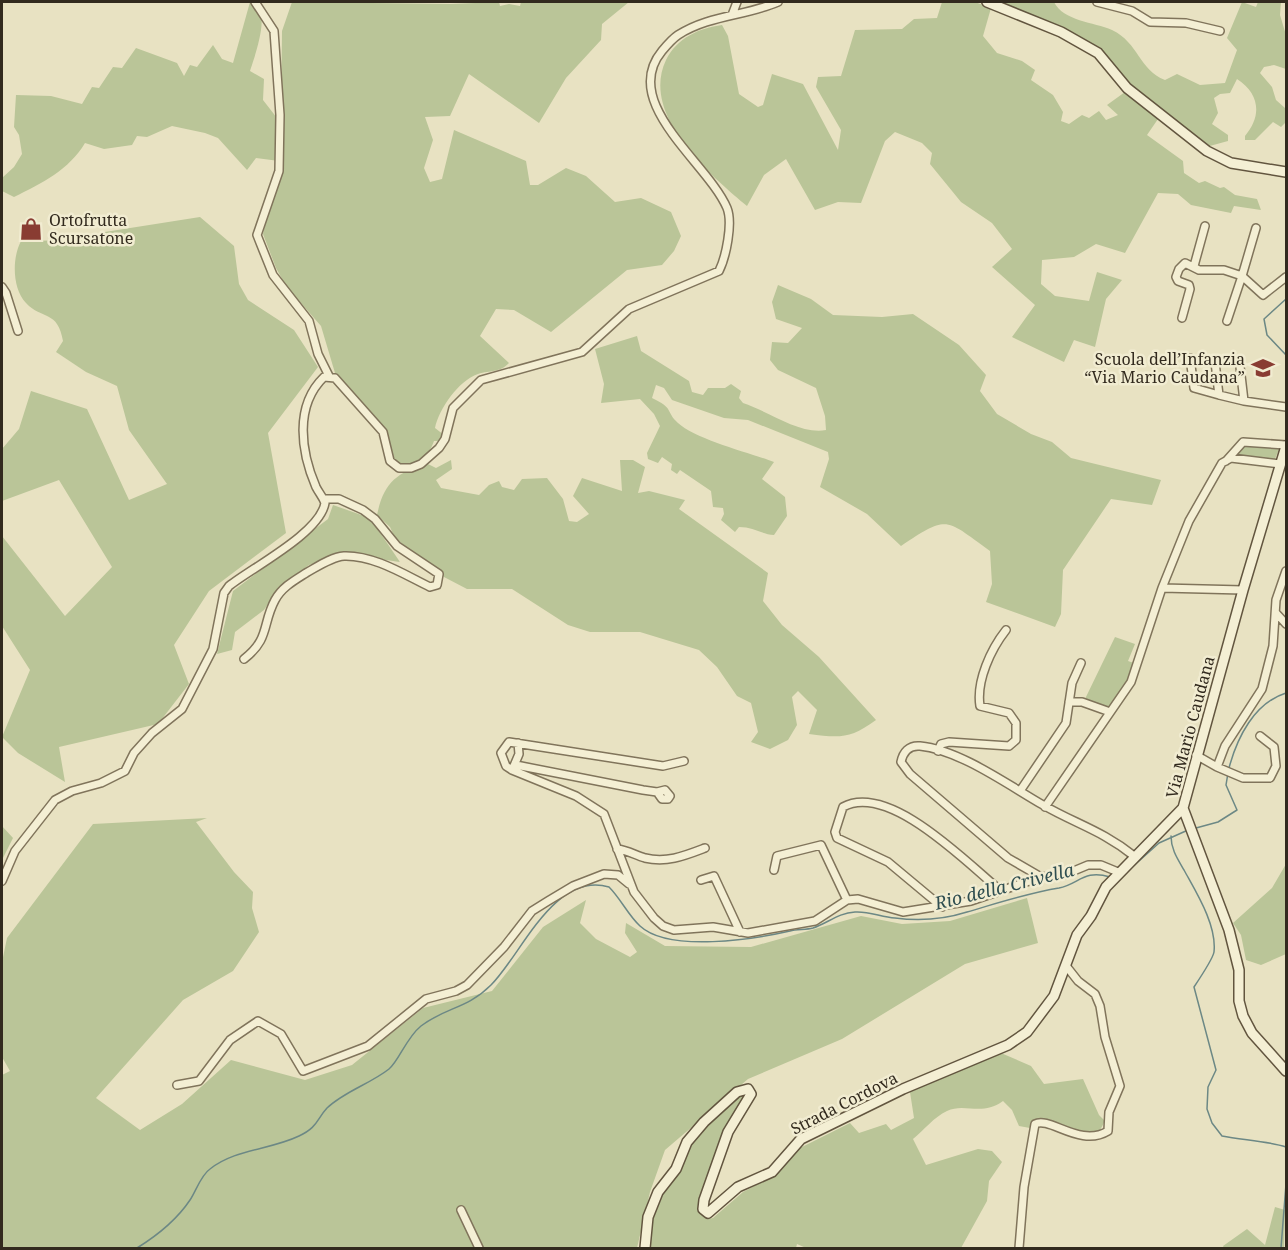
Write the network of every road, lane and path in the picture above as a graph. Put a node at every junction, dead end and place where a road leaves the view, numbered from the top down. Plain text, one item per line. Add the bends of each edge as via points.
1 (255, 2) edge
2 (737, 2) edge
3 (776, 2) edge
4 (987, 2) edge
5 (1097, 2) edge
6 (1126, 2) edge
7 (1132, 11) junction
8 (732, 15) junction
9 (1220, 31) dead end
10 (1287, 172) edge
11 (1205, 226) dead end
12 (1256, 228) dead end
13 (1194, 266) junction
14 (1242, 276) junction
15 (1287, 277) edge
16 (2, 287) edge
17 (1182, 318) dead end
18 (1227, 321) dead end
19 (18, 331) dead end
20 (1190, 358) dead end
21 (1215, 362) dead end
22 (1240, 367) dead end
23 (329, 376) junction
24 (1219, 395) junction
25 (1244, 401) junction
26 (1287, 407) edge
27 (1287, 445) edge
28 (1283, 459) edge
29 (1225, 462) junction
30 (324, 499) junction
31 (1287, 571) edge
32 (1162, 588) junction
33 (1243, 590) junction
34 (1276, 613) junction
35 (1287, 624) edge
36 (1006, 630) dead end
37 (244, 659) dead end
38 (1081, 663) dead end
39 (1069, 702) junction
40 (1110, 712) junction
41 (1260, 736) dead end
42 (518, 743) junction
43 (938, 751) junction
44 (1196, 755) junction
45 (684, 761) dead end
46 (514, 768) junction
47 (1217, 768) junction
48 (1020, 791) junction
49 (657, 792) dead end
50 (1044, 807) junction
51 (1184, 808) junction
52 (705, 848) dead end
53 (617, 849) junction
54 (1134, 856) junction
55 (774, 870) dead end
56 (1115, 876) junction
57 (1041, 877) junction
58 (701, 880) dead end
59 (2, 881) edge
60 (629, 884) junction
61 (1001, 891) junction
62 (847, 900) junction
63 (942, 907) junction
64 (740, 932) junction
65 (1067, 967) junction
66 (1287, 1071) edge
67 (177, 1085) dead end
68 (461, 1210) dead end
69 (479, 1248) edge
70 (645, 1248) edge
71 (1019, 1248) edge

1 - 23 street via 274,31 280,115 279,171 257,235 273,275 309,321
2 - 8 street
3 - 8 street
4 - 10 street via 1061,32 1098,53 1127,88 1207,151 1232,163
5 - 7 street
6 - 7 street
7 - 9 street via 1150,22 1186,23
8 - 23 street via 703,22 676,36 655,60 651,71 660,115 727,207 729,221 719,271 629,309 582,352 481,380 453,408 439,448 411,468 399,468 390,461 383,432 347,390
11 - 13 street
12 - 14 street
13 - 14 street
13 - 17 street via 1182,264 1176,277 1190,289
14 - 15 street via 1263,296
14 - 18 street
16 - 19 street
20 - 24 street via 1194,388
21 - 24 street
22 - 25 street
23 - 30 street via 315,388 303,418 310,471
24 - 25 street
25 - 26 street
27 - 28 street, Via Mario Caudana
27 - 29 street via 1243,441
28 - 29 street via 1231,458
28 - 33 street, Via Mario Caudana
29 - 32 street via 1190,521
30 - 37 street via 350,503 375,519 389,539 439,574 437,585 430,587 361,559 334,558 279,593 265,636
30 - 59 street via 322,512 309,527 224,593 213,649 182,709 152,733 134,753 125,771 55,800 15,851
31 - 34 street via 1276,600
32 - 33 street
32 - 40 street via 1131,682
33 - 44 street, Via Mario Caudana
34 - 35 street
34 - 47 street via 1273,646 1262,689 1225,746
36 - 43 street via 993,647 979,697 980,706 1009,713 1016,723 1016,740 1009,746 950,742 942,744
38 - 39 street
39 - 40 street via 1082,702
39 - 48 street via 1066,723
40 - 50 street
41 - 47 street via 1274,747 1276,766 1270,778 1243,778
42 - 45 street via 663,766
42 - 46 street
42 - 46 street via 509,742 501,753 506,766
43 - 48 street
43 - 57 street via 908,748 901,762 987,841
44 - 47 street
44 - 51 street, Via Mario Caudana
46 - 49 street
46 - 53 street via 576,796 604,814
48 - 50 street
50 - 54 street via 1111,837
51 - 54 street, Strada Cordova
51 - 66 street, Via Mario Caudana via 1228,930 1239,970 1243,1016 1252,1033
52 - 53 street via 666,860
53 - 60 street
54 - 56 street, Strada Cordova
55 - 62 street via 777,856 821,845
56 - 57 street via 1101,865
56 - 65 street, Strada Cordova via 1077,935
57 - 61 street
58 - 64 street via 714,876
60 - 64 street via 663,926 674,930 713,927
60 - 67 street via 618,875 604,874 548,901 532,911 467,985 426,999 368,1046 303,1071 282,1034 258,1021 230,1040 199,1081
61 - 63 street
61 - 63 street via 916,820 865,800 843,807 835,832 837,838 888,861
62 - 63 street via 858,899 903,912
62 - 64 street via 815,921
65 - 70 street, Strada Cordova via 1054,996 1027,1032 1008,1045 903,1089 801,1139 772,1172 738,1187 708,1214 703,1209 704,1200 728,1132 751,1094 748,1089 737,1092 687,1142 648,1217
65 - 71 street via 1095,994 1120,1086 1109,1112 1108,1131 1101,1135 1076,1135 1047,1123 1035,1124
68 - 69 street

